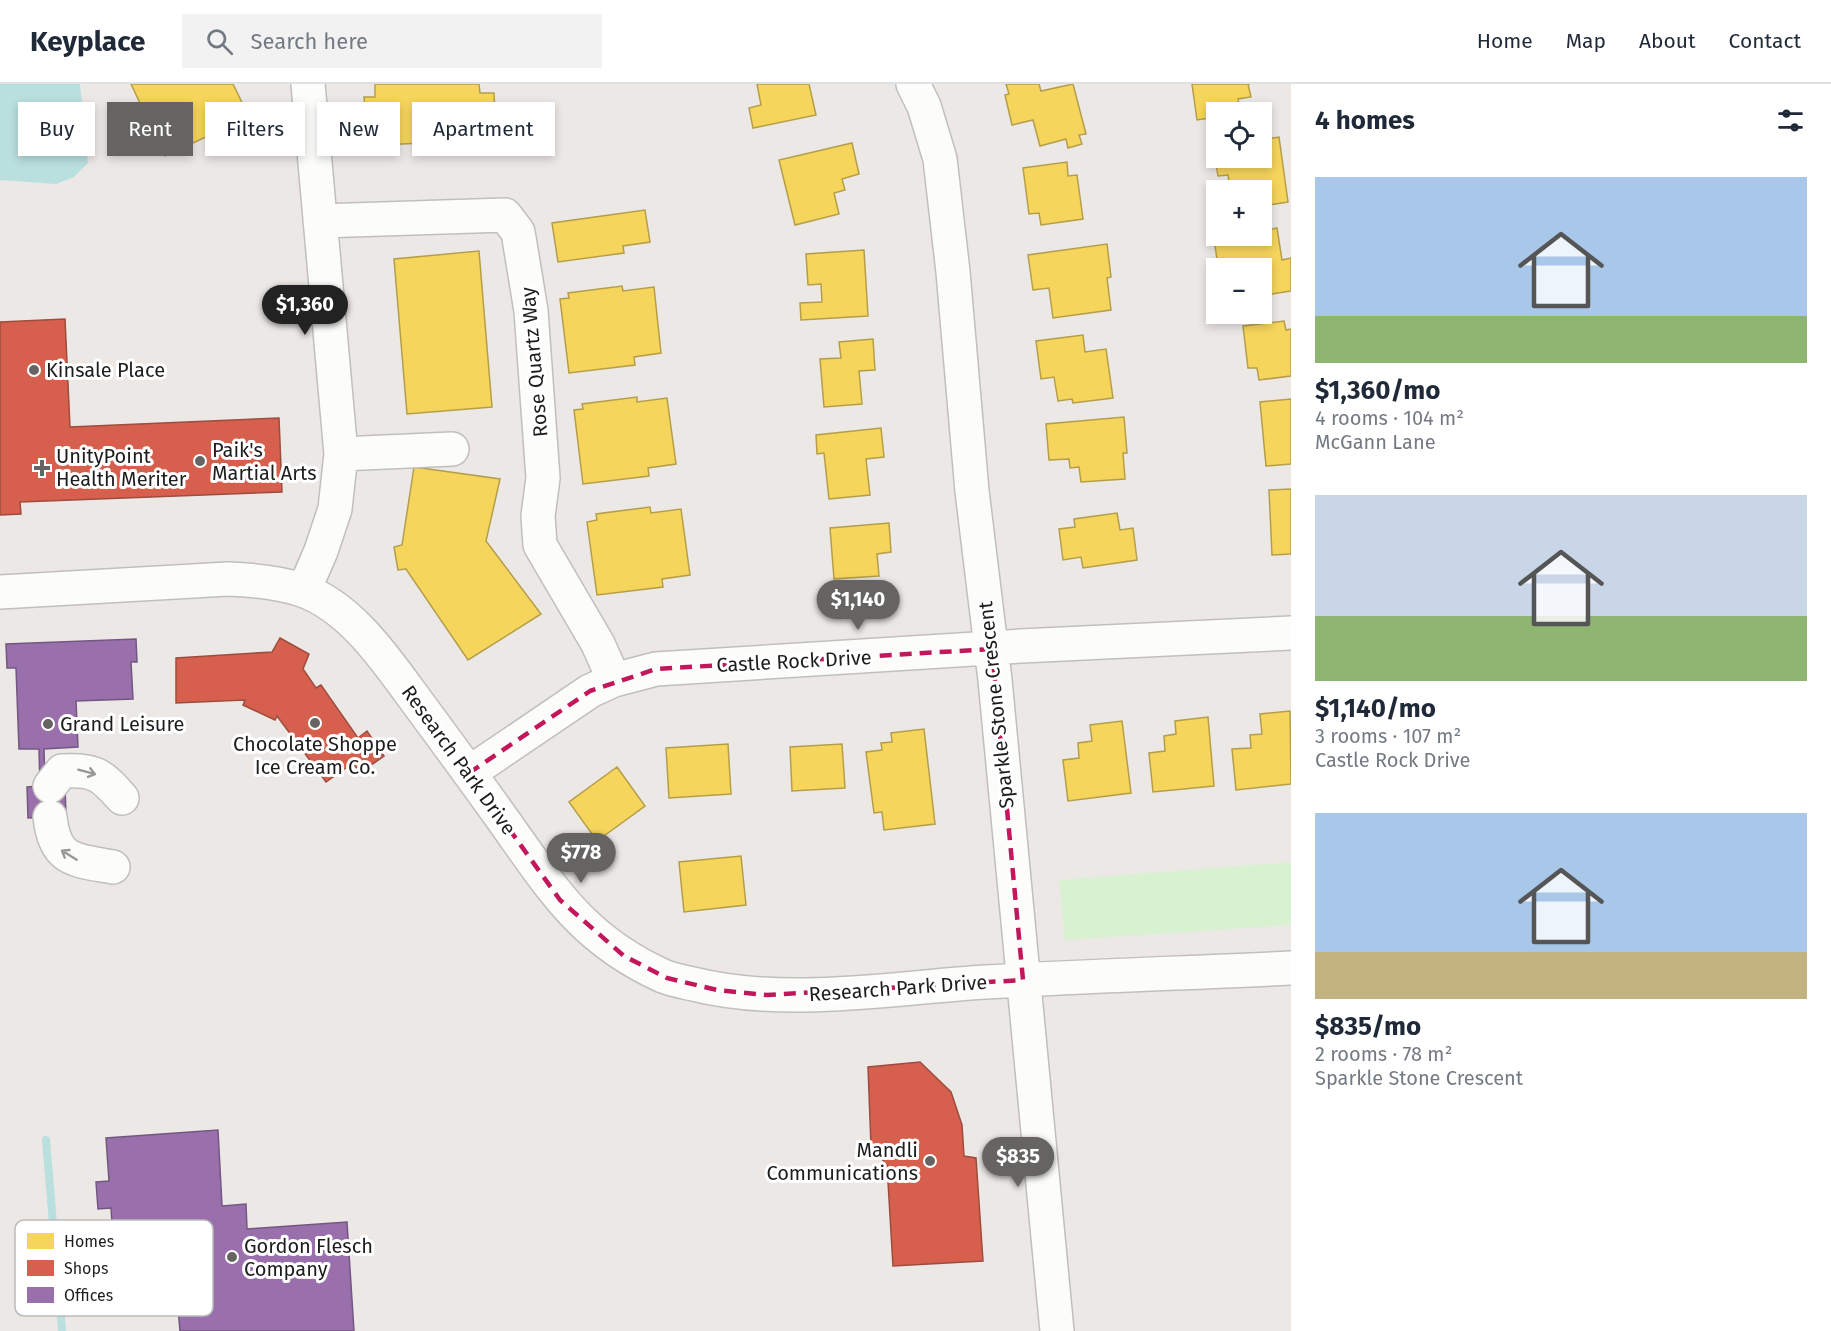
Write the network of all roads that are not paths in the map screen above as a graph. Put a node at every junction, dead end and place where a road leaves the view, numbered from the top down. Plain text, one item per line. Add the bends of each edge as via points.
1 (308, 84) edge
2 (913, 84) edge
3 (320, 221) junction
4 (452, 448) dead end
5 (340, 454) junction
6 (304, 590) junction
7 (0, 592) edge
8 (1291, 633) edge
9 (992, 649) junction
10 (614, 680) junction
11 (470, 773) junction
12 (122, 798) dead end
13 (112, 867) dead end
14 (1291, 968) edge
15 (1023, 980) junction
16 (1058, 1331) edge

1 - 3 street
2 - 9 street, Sparkle Stone Crescent via 940,159 972,492
3 - 5 street
3 - 10 street, Rose Quartz Way via 505,215 518,232 531,311 540,409 540,545 598,644
4 - 5 street
5 - 6 street via 335,509
6 - 7 street, Research Park Drive via 228,579
6 - 11 street, Research Park Drive via 332,607 377,648
8 - 9 street, Castle Rock Drive
9 - 10 street, Castle Rock Drive via 656,669
9 - 15 street, Sparkle Stone Crescent
10 - 11 street, Castle Rock Drive via 590,691
11 - 15 street, Research Park Drive via 560,900 591,932 624,956 667,978 717,990 767,995
13 -> 12 street via 73,860 60,849 52,833 50,801 62,771 84,769 105,779
14 - 15 street, Research Park Drive
15 - 16 street, Sparkle Stone Crescent

